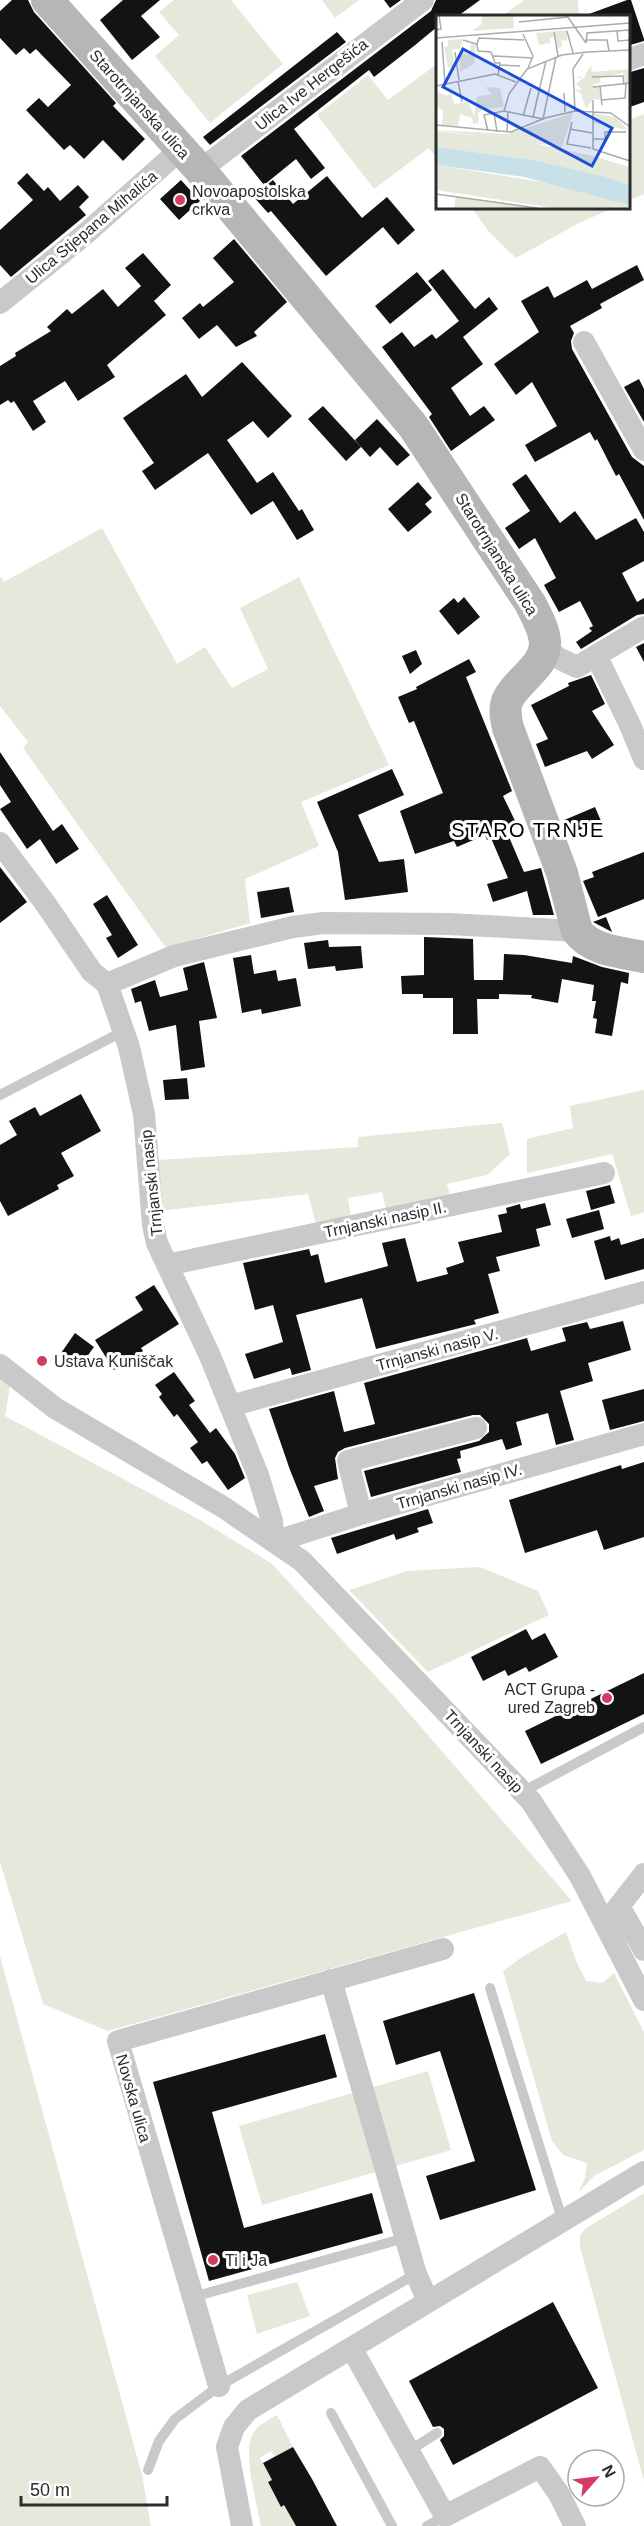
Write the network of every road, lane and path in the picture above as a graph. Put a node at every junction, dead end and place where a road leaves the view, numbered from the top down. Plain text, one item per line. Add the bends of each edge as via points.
1 (423, 0) edge
2 (50, 1) edge
3 (644, 54) edge
4 (629, 59) edge
5 (191, 160) junction
6 (0, 303) edge
7 (584, 342) dead end
8 (644, 450) edge
9 (644, 627) edge
10 (545, 646) junction
11 (597, 657) junction
12 (644, 759) edge
13 (3, 852) edge
14 (578, 931) junction
15 (644, 957) edge
16 (107, 984) junction
17 (124, 1031) junction
18 (0, 1095) edge
19 (604, 1173) dead end
20 (167, 1264) junction
21 (644, 1292) edge
22 (0, 1365) edge
23 (230, 1406) junction
24 (476, 1428) dead end
25 (644, 1434) edge
26 (361, 1514) junction
27 (274, 1542) junction
28 (644, 1727) edge
29 (522, 1792) junction
30 (644, 1874) edge
31 (619, 1906) junction
32 (605, 1924) junction
33 (443, 1949) dead end
34 (644, 1950) edge
35 (331, 1980) junction
36 (490, 1988) dead end
37 (644, 2000) edge
38 (644, 2172) edge
39 (563, 2222) junction
40 (405, 2238) junction
41 (416, 2274) junction
42 (193, 2297) junction
43 (428, 2301) junction
44 (352, 2349) junction
45 (219, 2386) junction
46 (331, 2413) dead end
47 (437, 2433) dead end
48 (409, 2451) junction
49 (147, 2470) dead end
50 (436, 2521) edge
51 (242, 2526) edge
52 (392, 2526) edge
53 (575, 2526) edge

1 - 5 street, Ulica Ive Hergešića
2 - 5 street, Starotrnjanska ulica
3 - 4 street
5 - 6 street, Ulica Stjepana Mihalića via 83,236
5 - 10 street, Starotrnjanska ulica via 413,426 530,603 544,634
7 - 8 street
9 - 11 street
10 - 11 street via 577,667
10 - 14 street via 537,665 508,700 505,713 562,873
11 - 12 street
13 - 16 street, Trnjanski nasip via 92,972
14 - 15 street via 601,948
14 - 16 street via 323,923 209,946
16 - 17 street, Trnjanski nasip
17 - 18 lane
17 - 20 street, Trnjanski nasip via 144,1114 153,1225
19 - 20 street, Trnjanski nasip II.
20 - 23 street, Trnjanski nasip
21 - 23 street, Trnjanski nasip V.
22 - 27 street, Trnjanski nasip via 55,1408 223,1507
23 - 27 street, Trnjanski nasip via 264,1494
24 - 26 street via 348,1461
25 - 26 street, Trnjanski nasip IV.
26 - 27 street, Trnjanski nasip IV.
27 - 29 street, Trnjanski nasip via 302,1561
28 - 29 lane
29 - 32 street, Trnjanski nasip via 556,1837
30 - 31 street
31 - 32 street
31 - 34 street
32 - 37 street, Trnjanski nasip
33 - 35 street, Novska ulica
35 - 40 street
35 - 42 street, Novska ulica via 118,2041
36 - 39 lane
38 - 39 street
39 - 43 street
40 - 41 street
40 - 42 lane
41 - 43 street
41 - 45 lane
42 - 45 street, Novska ulica
43 - 44 street
44 - 48 street
44 - 51 street via 248,2410 234,2427 227,2447
45 - 49 lane via 175,2419 159,2441
46 - 52 lane
47 - 48 lane
48 - 50 street
50 - 53 street via 540,2467

